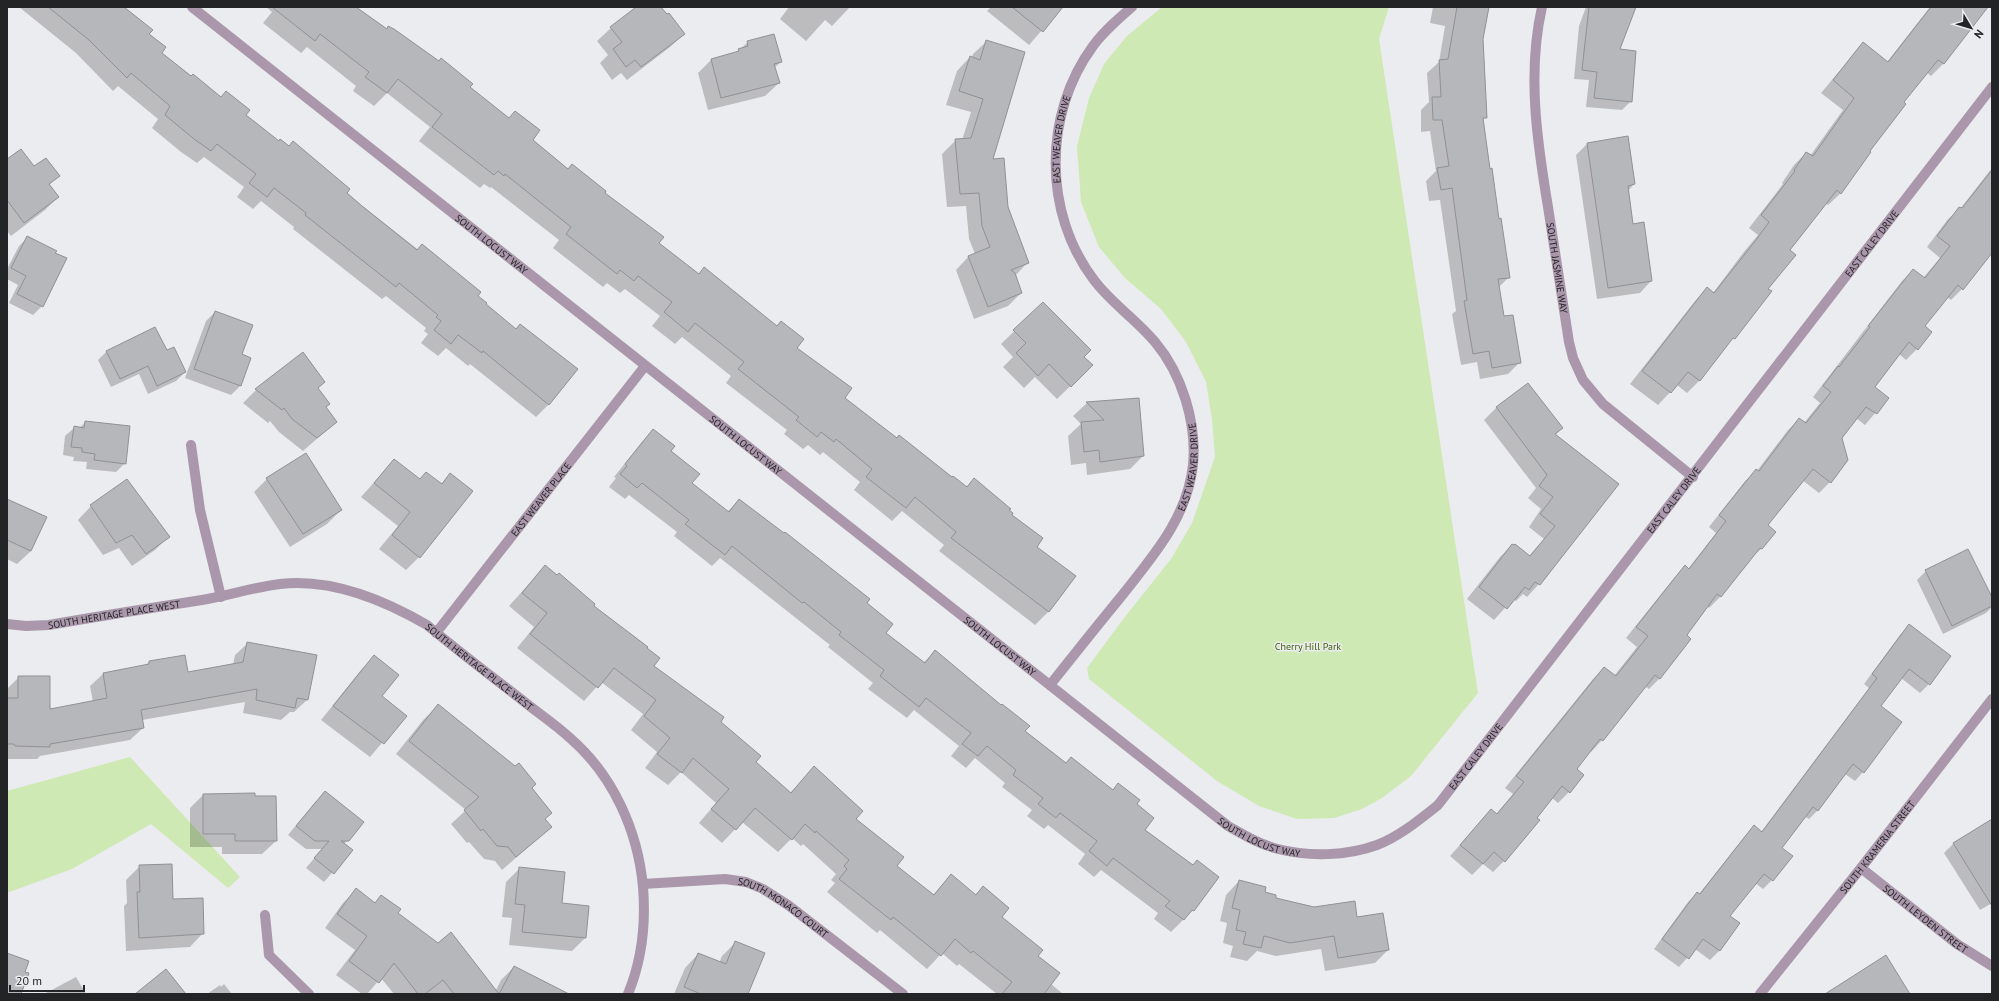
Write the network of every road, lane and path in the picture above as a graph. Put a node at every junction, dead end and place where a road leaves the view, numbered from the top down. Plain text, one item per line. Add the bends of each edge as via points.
1 (192, 7) edge
2 (1132, 7) edge
3 (1542, 7) edge
4 (1992, 86) edge
5 (645, 366) junction
6 (191, 445) dead end
7 (1692, 477) junction
8 (221, 597) junction
9 (7, 624) edge
10 (436, 633) junction
11 (1050, 685) junction
12 (1992, 699) edge
13 (1315, 854) joint
14 (1861, 868) junction
15 (643, 884) junction
16 (265, 915) dead end
17 (1992, 966) edge
18 (309, 994) edge
19 (628, 994) edge
20 (903, 994) edge
21 (1760, 994) edge

1 - 5 street, SOUTH LOCUST WAY
2 - 11 street, EAST WEAVER DRIVE via 1110,26 1093,46 1075,75 1063,107 1056,146 1056,184 1062,218 1077,254 1103,291 1155,342 1167,358 1187,400 1194,439 1193,466 1186,496 1167,538
3 - 7 street, SOUTH JASMINE WAY via 1535,48 1534,84 1539,152 1568,342 1573,358 1583,380 1602,404
4 - 7 street, EAST CALEY DRIVE
5 - 10 street, EAST WEAVER PLACE
5 - 11 street, SOUTH LOCUST WAY
6 - 8 street via 200,510
7 - 13 street, EAST CALEY DRIVE via 1438,805 1398,834 1377,845 1346,852
8 - 9 street, SOUTH HERITAGE PLACE WEST via 49,624
8 - 10 street, SOUTH HERITAGE PLACE WEST via 280,584 310,584 338,588 384,603 421,622
10 - 15 street, SOUTH HERITAGE PLACE WEST via 571,738 598,768 608,782 632,832
11 - 13 street, SOUTH LOCUST WAY via 1228,826 1277,849
12 - 14 street, SOUTH KRAMERIA STREET
14 - 17 street, SOUTH LEYDEN STREET via 1957,944
14 - 21 street, SOUTH KRAMERIA STREET
15 - 19 street, SOUTH HERITAGE PLACE WEST via 644,929 639,961
15 - 20 street, SOUTH MONACO COURT via 725,879 746,882 763,889 788,905
16 - 18 street via 269,955

